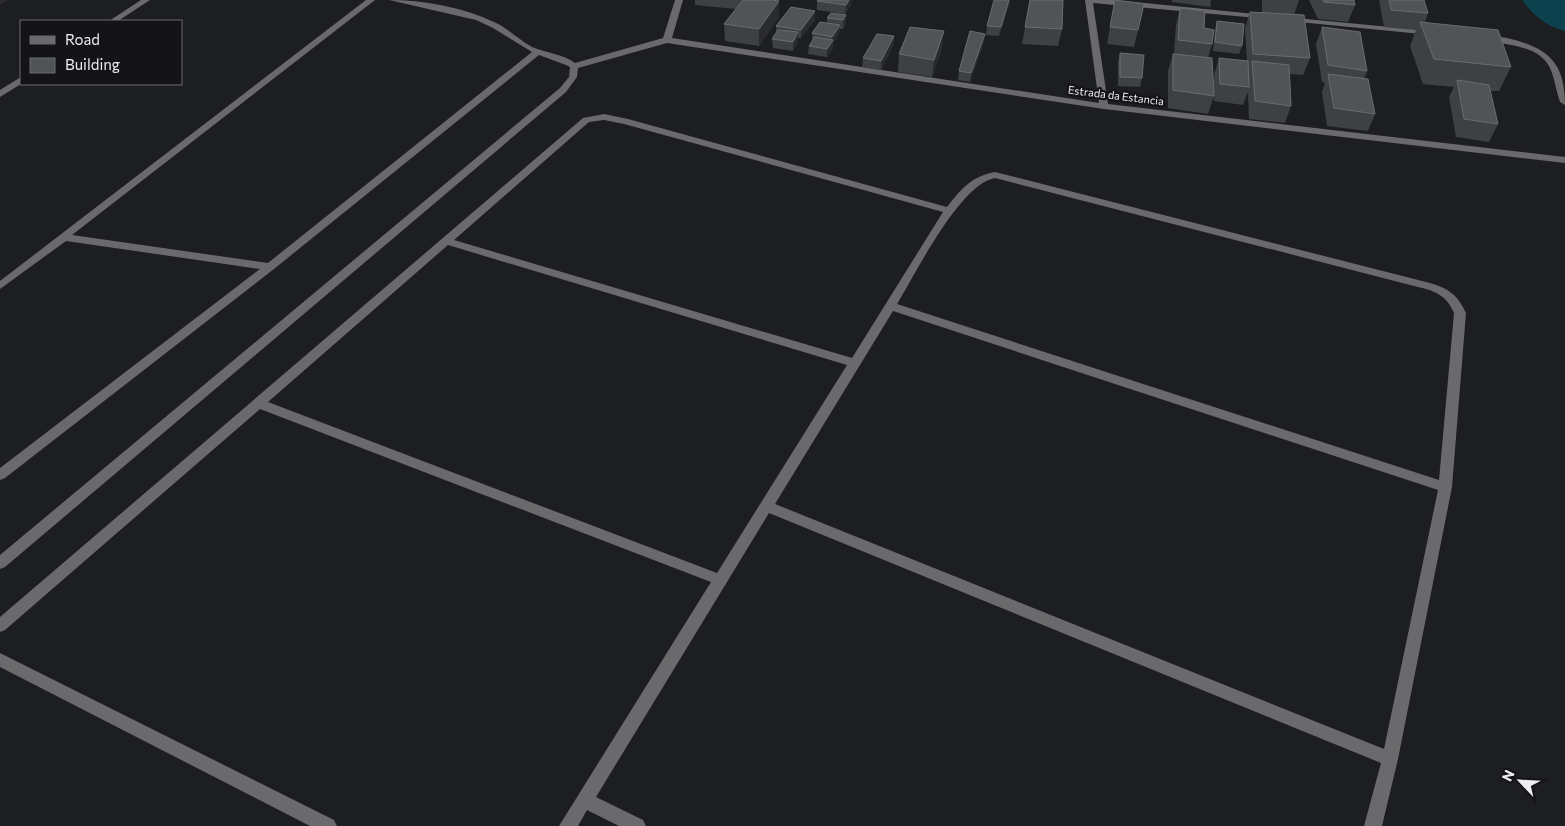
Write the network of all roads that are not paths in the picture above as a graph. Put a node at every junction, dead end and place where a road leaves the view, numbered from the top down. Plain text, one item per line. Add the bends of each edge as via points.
1 (146, 0) edge
2 (371, 0) edge
3 (393, 0) edge
4 (679, 0) edge
5 (1090, 0) edge
6 (115, 20) edge
7 (1443, 34) edge
8 (1482, 38) edge
9 (667, 40) junction
10 (537, 52) junction
11 (574, 66) junction
12 (20, 81) edge
13 (0, 94) edge
14 (1565, 102) edge
15 (1104, 106) junction
16 (1565, 160) edge
17 (949, 211) junction
18 (62, 237) junction
19 (446, 241) junction
20 (270, 267) junction
21 (0, 286) edge
22 (891, 306) junction
23 (855, 363) junction
24 (258, 403) junction
25 (0, 475) edge
26 (1444, 487) junction
27 (766, 506) junction
28 (0, 563) edge
29 (720, 580) junction
30 (0, 626) edge
31 (0, 660) edge
32 (1390, 759) junction
33 (585, 800) junction
34 (328, 826) edge
35 (568, 826) edge
36 (637, 826) edge
37 (1373, 826) edge

1 - 6 street
2 - 18 street
3 - 10 street via 444,9 490,23 519,44
4 - 9 street
5 - 7 street
5 - 15 street
8 - 14 street via 1516,44 1547,57 1553,65
9 - 11 street
9 - 15 street, Estrada da Estancia
10 - 11 street via 557,56
10 - 20 street
11 - 28 street via 573,77 563,90
12 - 13 street
15 - 16 street, Estrada da Estancia
17 - 19 street via 625,121 594,117 582,123
17 - 22 street
17 - 26 street via 972,183 982,177 995,176 1449,293 1460,313
18 - 20 street
18 - 21 street
19 - 23 street
19 - 24 street
20 - 25 street
22 - 23 street
22 - 26 street
23 - 27 street
24 - 29 street
24 - 30 street
26 - 32 street
27 - 29 street
27 - 32 street
29 - 33 street
31 - 34 street
32 - 37 street
33 - 35 street
33 - 36 street

